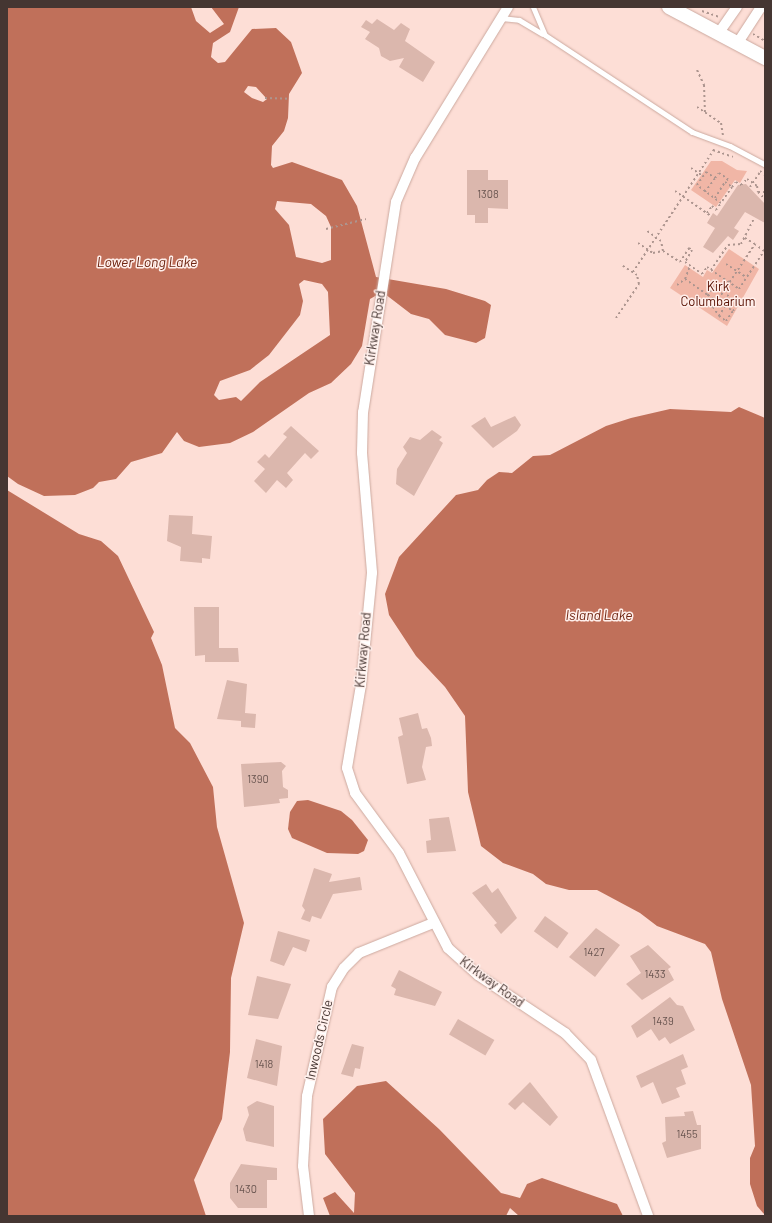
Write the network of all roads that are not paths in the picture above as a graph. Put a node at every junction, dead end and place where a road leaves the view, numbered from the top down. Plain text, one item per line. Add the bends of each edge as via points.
1 (508, 7) edge
2 (533, 7) edge
3 (669, 7) edge
4 (737, 7) edge
5 (761, 7) edge
6 (501, 18) junction
7 (718, 34) junction
8 (545, 35) junction
9 (737, 44) junction
10 (765, 58) edge
11 (765, 165) edge
12 (432, 923) junction
13 (309, 1216) edge
14 (648, 1216) edge

1 - 6 street, Kirkway Road
2 - 8 lane
3 - 7 main road
4 - 7 street
5 - 9 street
6 - 8 lane via 519,20
6 - 12 street, Kirkway Road via 406,173 396,202 372,351 361,441 372,573 361,679 347,768 355,793 407,867
7 - 9 main road
8 - 11 lane via 692,132 719,142
9 - 10 main road
12 - 13 street, Inwoods Circle via 359,952 344,968 332,987 307,1096 303,1166
12 - 14 street, Kirkway Road via 448,948 468,967 560,1028 584,1050 598,1072

